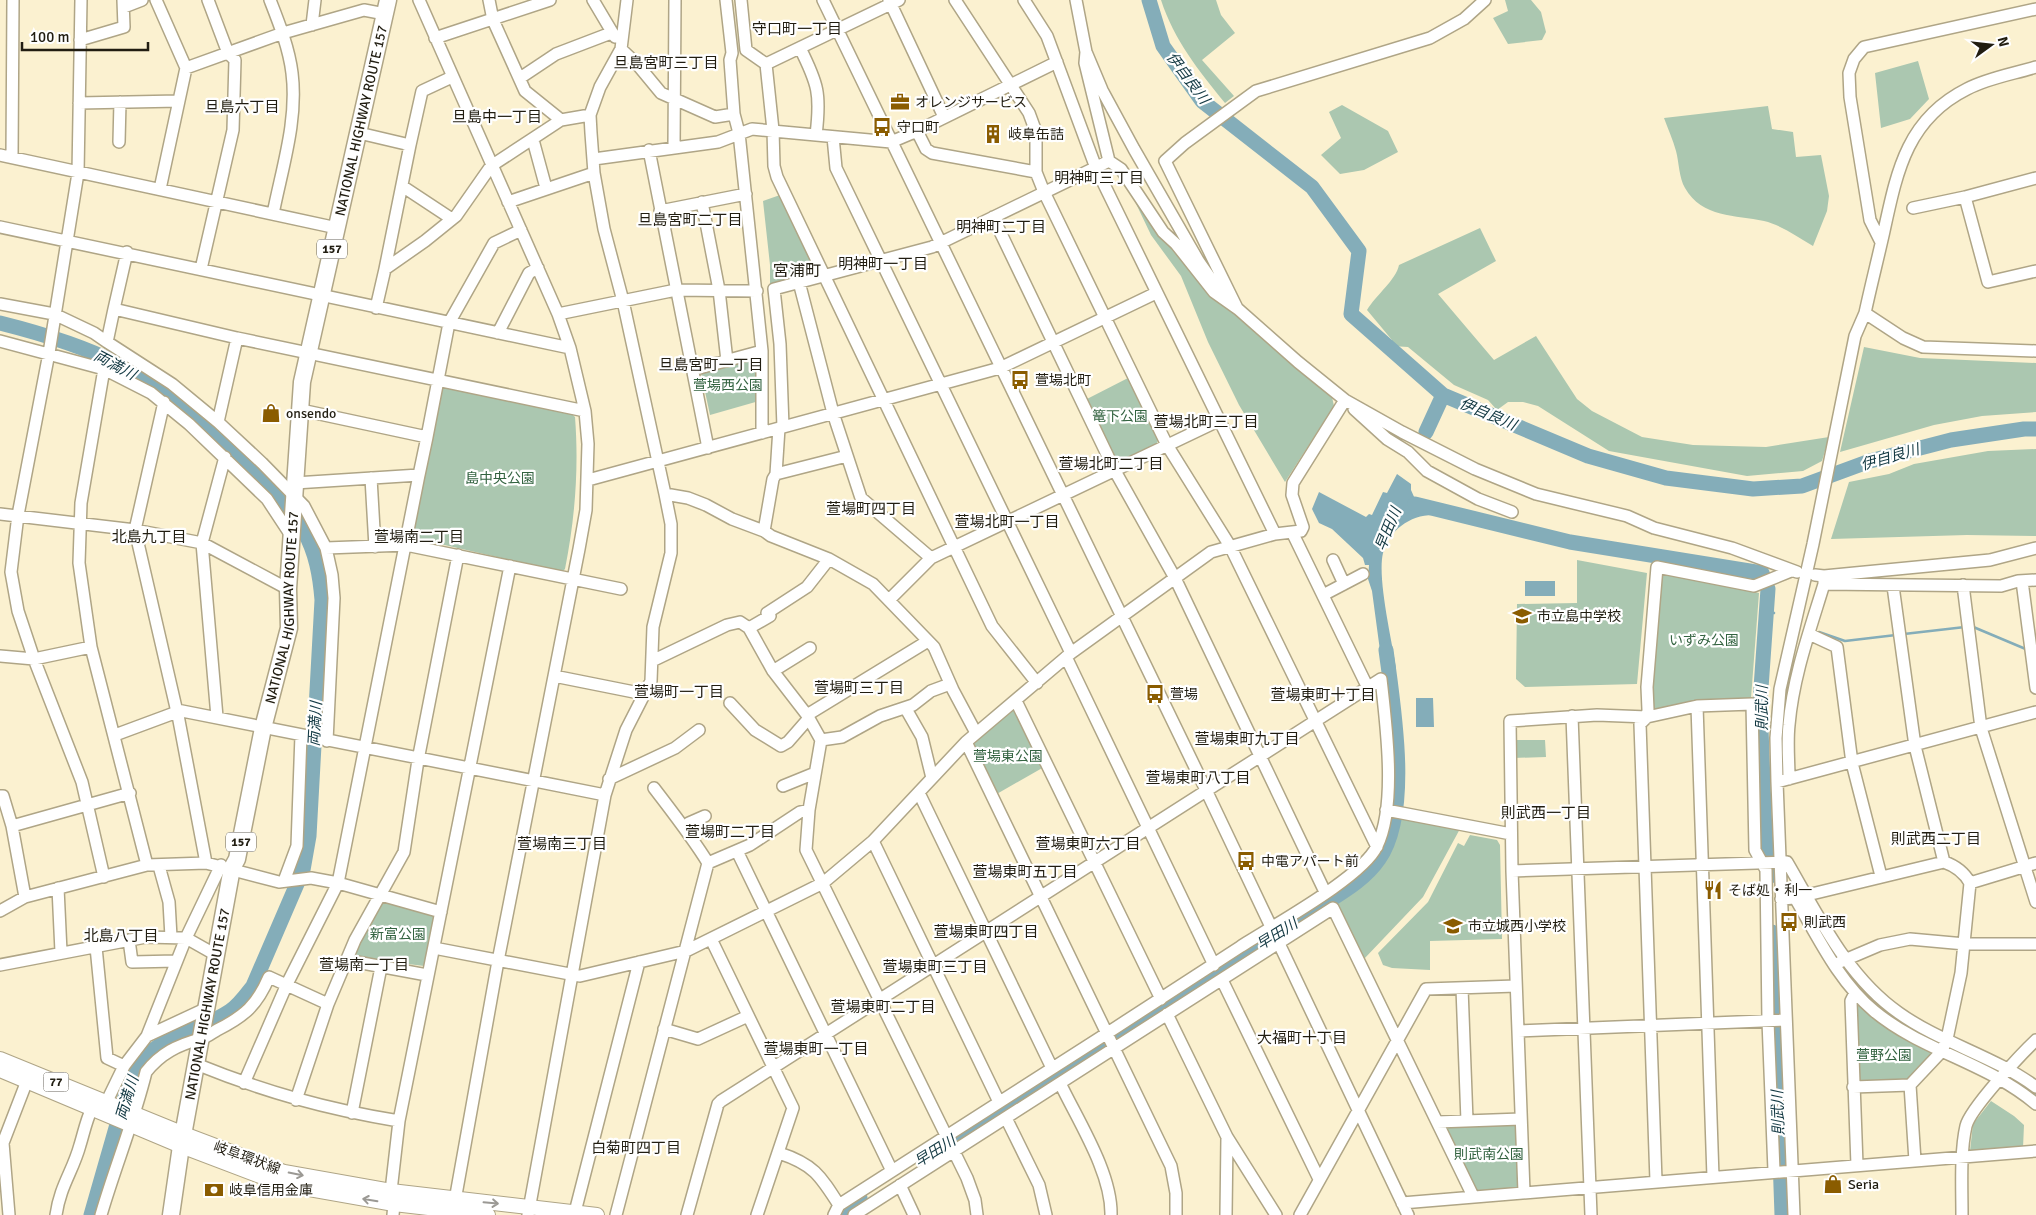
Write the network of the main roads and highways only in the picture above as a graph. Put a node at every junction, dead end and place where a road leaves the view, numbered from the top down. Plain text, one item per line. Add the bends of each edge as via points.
1 (386, 7) edge
2 (0, 1059) edge
3 (0, 1070) edge
4 (29, 1076) junction
5 (110, 1108) junction
6 (182, 1140) junction
7 (393, 1203) edge
8 (454, 1209) edge
9 (528, 1211) edge
10 (171, 1215) edge
11 (488, 1215) edge
12 (597, 1215) edge

1 - 6 highway, NATIONAL HIGHWAY ROUTE 157 / 157 via 302,382 288,589 289,628 263,728 237,859 226,867 216,955
2 - 4 main road, 岐阜環状線 / 77
3 - 4 main road, 岐阜環状線 / 77
4 - 5 main road, 岐阜環状線 / 77
4 - 5 main road, 岐阜環状線 / 77 via 92,1108
5 - 6 main road, 岐阜環状線 / 77
6 - 7 main road, 岐阜環状線 / 77
6 - 10 highway, NATIONAL HIGHWAY ROUTE 157 / 157
7 - 8 main road, 岐阜環状線 / 77
8 -> 9 main road, 岐阜環状線 / 77
8 - 11 main road, 岐阜環状線 / 77
9 - 12 main road, 岐阜環状線 / 77

